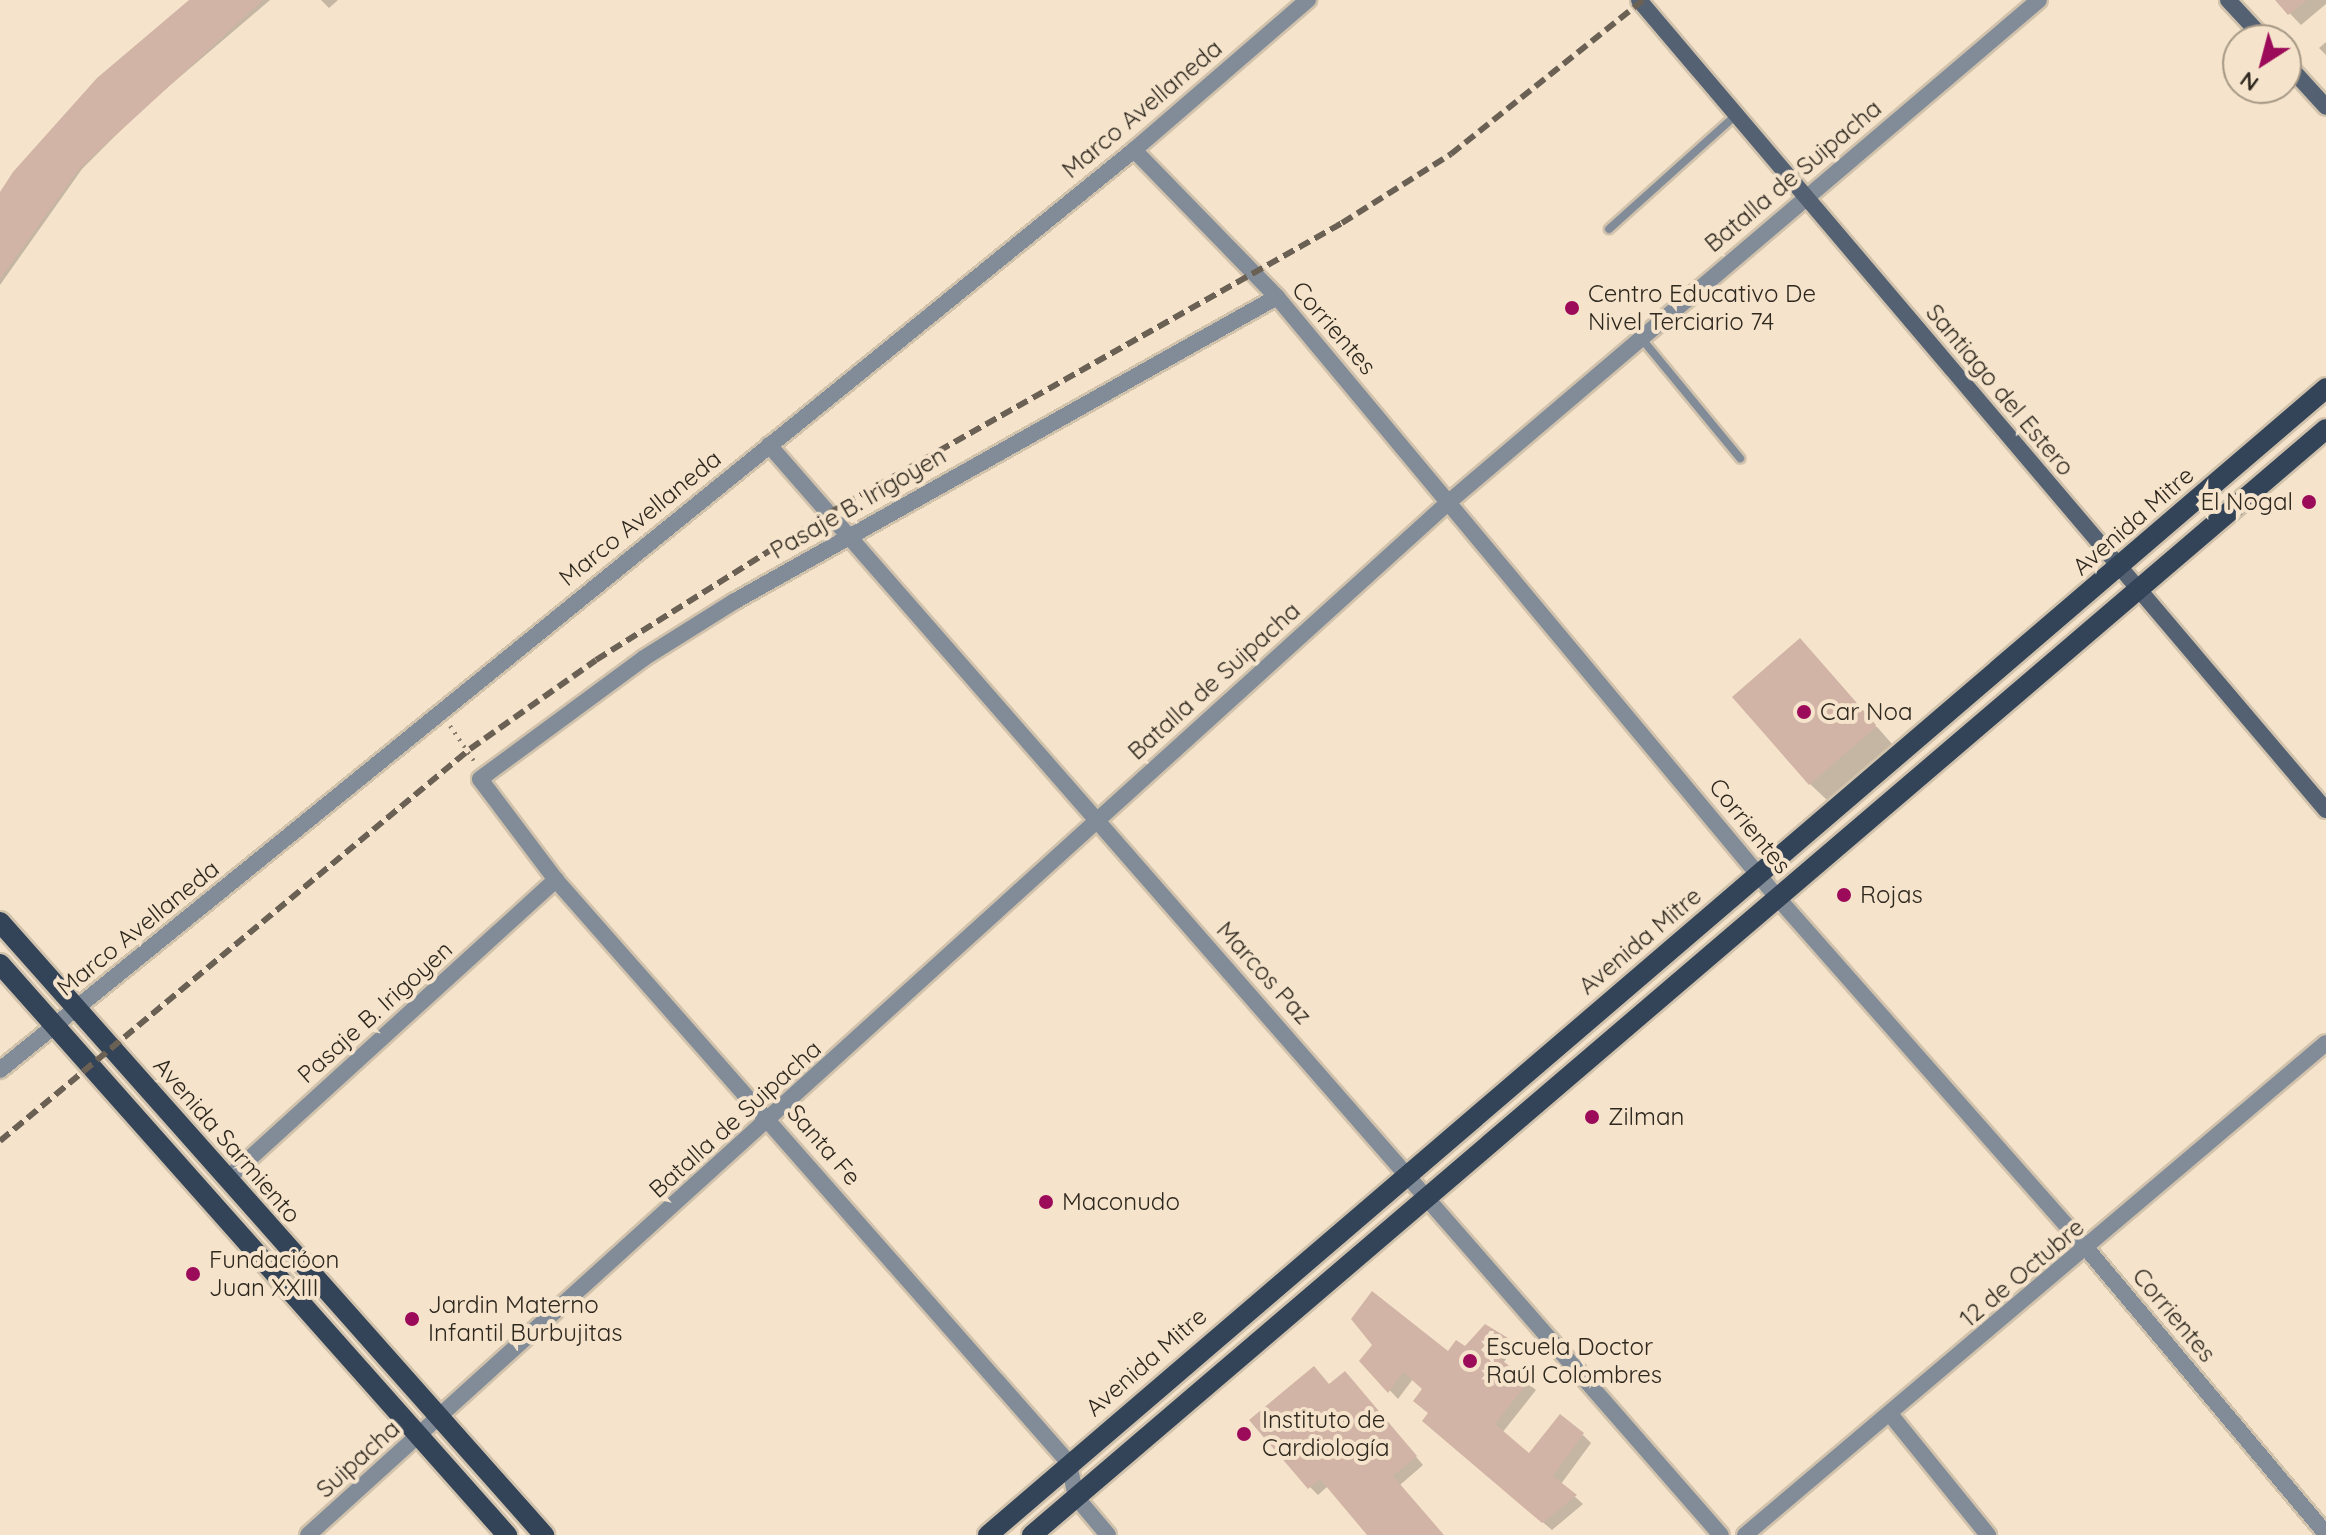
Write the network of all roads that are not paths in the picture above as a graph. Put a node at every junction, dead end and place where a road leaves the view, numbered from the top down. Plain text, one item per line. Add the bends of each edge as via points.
1 (1308, 0) edge
2 (1639, 0) edge
3 (2039, 0) edge
4 (2228, 0) edge
5 (2250, 24) edge
6 (2302, 81) edge
7 (2326, 107) edge
8 (1737, 115) junction
9 (1134, 150) junction
10 (1805, 197) junction
11 (1609, 229) dead end
12 (1277, 297) junction
13 (1640, 338) junction
14 (2326, 388) edge
15 (2326, 429) edge
16 (769, 445) junction
17 (1740, 458) dead end
18 (1450, 501) junction
19 (847, 534) junction
20 (2120, 567) junction
21 (2138, 589) junction
22 (480, 779) joint
23 (2326, 810) edge
24 (1096, 820) junction
25 (1759, 874) junction
26 (556, 880) junction
27 (1776, 896) junction
28 (0, 922) edge
29 (0, 964) edge
30 (78, 1009) junction
31 (54, 1025) junction
32 (2326, 1043) edge
33 (0, 1070) edge
34 (771, 1120) junction
35 (1407, 1171) junction
36 (227, 1179) junction
37 (1426, 1194) junction
38 (2087, 1249) junction
39 (1890, 1414) junction
40 (439, 1419) junction
41 (418, 1438) junction
42 (1069, 1463) junction
43 (1076, 1497) junction
44 (2326, 1534) edge
45 (308, 1535) edge
46 (507, 1535) edge
47 (544, 1535) edge
48 (988, 1535) edge
49 (1032, 1535) edge
50 (1108, 1535) edge
51 (1721, 1535) edge
52 (1745, 1535) edge
53 (1988, 1535) edge

1 - 9 street, Marco Avellaneda
2 - 8 street, Santiago del Estero
3 - 10 street, Batalla de Suipacha
4 - 5 street
6 - 7 street
8 - 10 street, Santiago del Estero
8 - 11 lane
9 - 12 street, Corrientes
9 - 16 street, Marco Avellaneda
10 - 13 street, Batalla de Suipacha
10 - 20 street, Santiago del Estero
12 - 18 street, Corrientes
12 - 19 street, Pasaje B. Irigoyen
13 - 17 lane
13 - 18 street, Batalla de Suipacha
14 - 20 main road, Avenida Mitre
15 - 21 main road
16 - 19 street, Marcos Paz
16 - 30 street, Marco Avellaneda
18 - 24 street, Batalla de Suipacha
18 - 25 street, Corrientes
19 - 22 street, Pasaje B. Irigoyen via 644,658
19 - 24 street, Marcos Paz
20 - 21 street, Santiago del Estero
20 - 25 main road, Avenida Mitre
21 - 23 street, Santiago del Estero
21 - 27 main road
22 - 26 street, Santa Fe
24 - 34 street, Batalla de Suipacha
24 - 35 street, Marcos Paz
25 - 27 street, Corrientes
25 - 35 main road, Avenida Mitre
26 - 34 street, Santa Fe
26 - 36 street, Pasaje B. Irigoyen
27 - 37 main road
27 - 38 street, Corrientes
28 - 30 main road, Avenida Sarmiento
29 - 31 main road
30 - 31 street, Marco Avellaneda
30 - 36 main road, Avenida Sarmiento
31 - 33 street, Marco Avellaneda
31 - 41 main road
32 - 38 street, 12 de Octubre
34 - 40 street, Batalla de Suipacha
34 - 42 street, Santa Fe
35 - 37 street, Marcos Paz
35 - 42 main road, Avenida Mitre
36 - 40 main road, Avenida Sarmiento
37 - 43 main road
37 - 51 street, Marcos Paz
38 - 39 street, 12 de Octubre
38 - 44 street, Corrientes
39 - 52 street, 12 de Octubre
39 - 53 street
40 - 41 street, Suipacha
40 - 47 main road, Avenida Sarmiento
41 - 45 street, Suipacha
41 - 46 main road
42 - 43 street, Santa Fe
42 - 48 main road, Avenida Mitre
43 - 49 main road
43 - 50 street, Santa Fe

